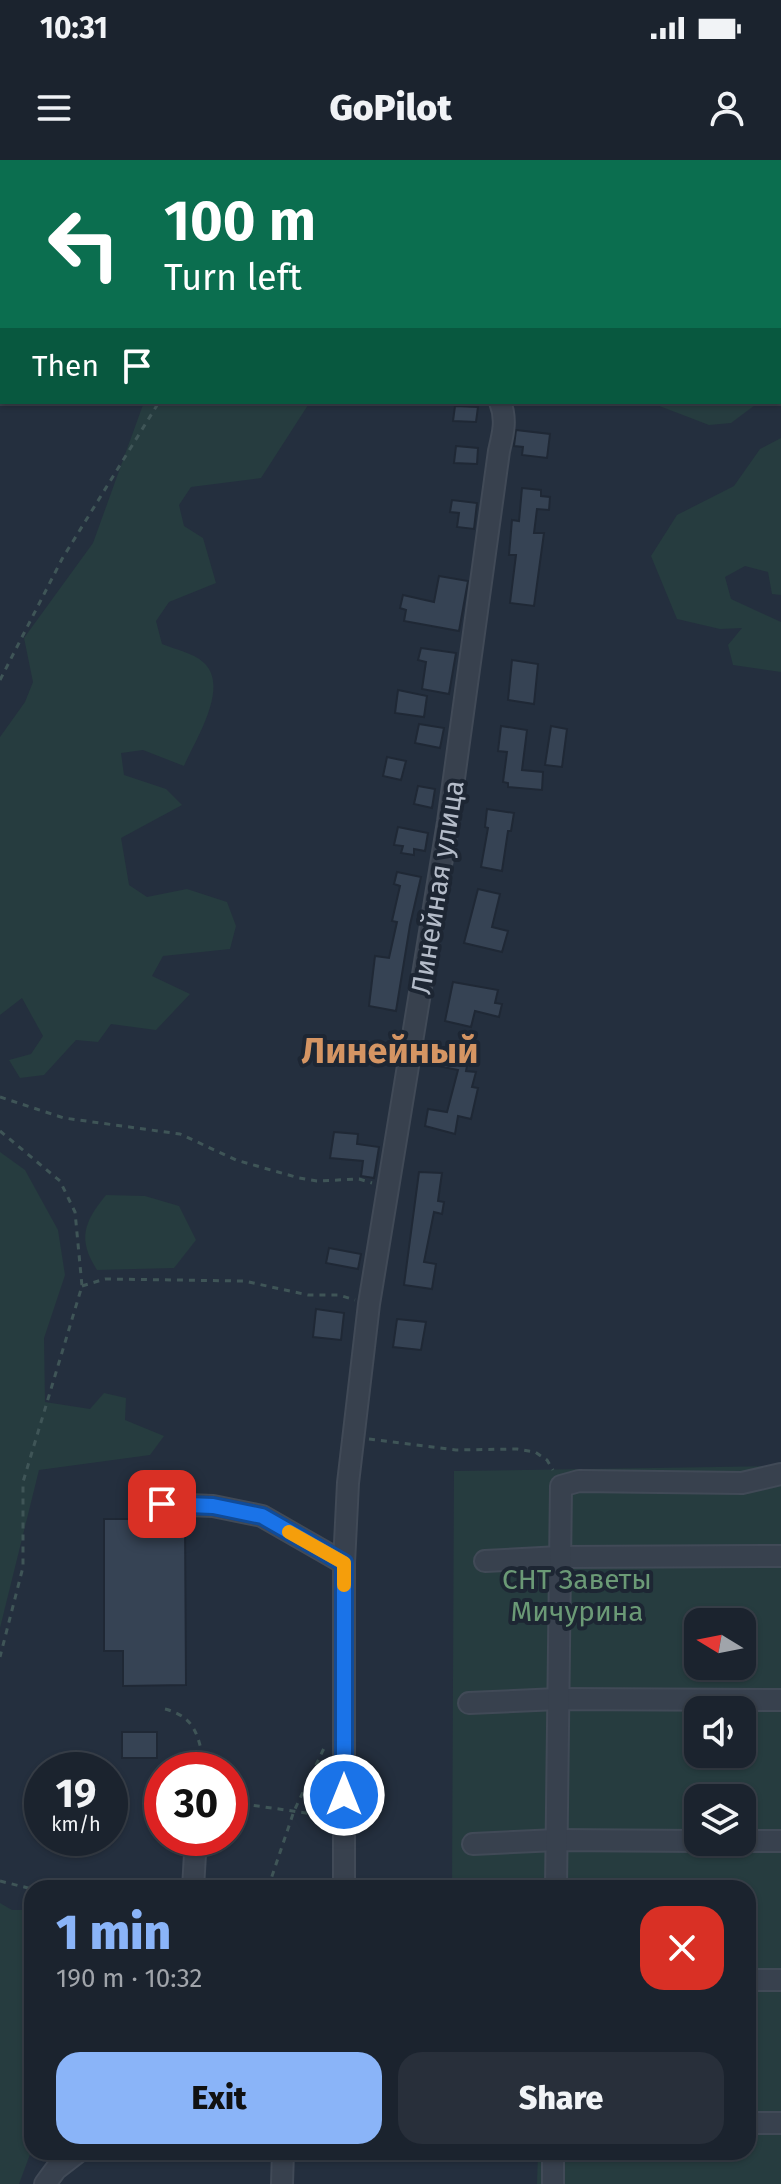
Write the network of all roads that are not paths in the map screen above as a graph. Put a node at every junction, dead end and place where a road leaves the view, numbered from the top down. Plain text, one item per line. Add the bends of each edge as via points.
1 (501, 404) edge
2 (781, 1474) edge
3 (162, 1504) dead end
4 (781, 1556) edge
5 (560, 1557) junction
6 (485, 1561) dead end
7 (344, 1563) junction
8 (558, 1699) junction
9 (781, 1700) edge
10 (469, 1703) dead end
11 (557, 1840) junction
12 (684, 1841) edge
13 (756, 1841) edge
14 (781, 1841) edge
15 (473, 1844) dead end
16 (195, 1856) edge
17 (193, 1880) edge
18 (344, 1880) edge
19 (556, 1880) edge
20 (756, 1980) edge
21 (781, 1980) edge
22 (756, 2123) edge
23 (781, 2123) edge
24 (68, 2160) edge
25 (283, 2160) edge
26 (553, 2160) edge
27 (45, 2184) edge
28 (282, 2184) edge
29 (553, 2184) edge

1 - 7 street, Линейная улица via 504,428 448,822 369,1304
2 - 5 street via 742,1483 579,1481 561,1486
3 - 7 street via 213,1506 262,1516
4 - 5 street
5 - 6 street
5 - 8 street
7 - 18 street, Линейная улица
8 - 9 street
8 - 10 street
8 - 11 street
11 - 12 street
11 - 15 street
11 - 19 street
13 - 14 street
16 - 17 street
20 - 21 street
22 - 23 street
24 - 27 street
25 - 28 street
26 - 29 street

